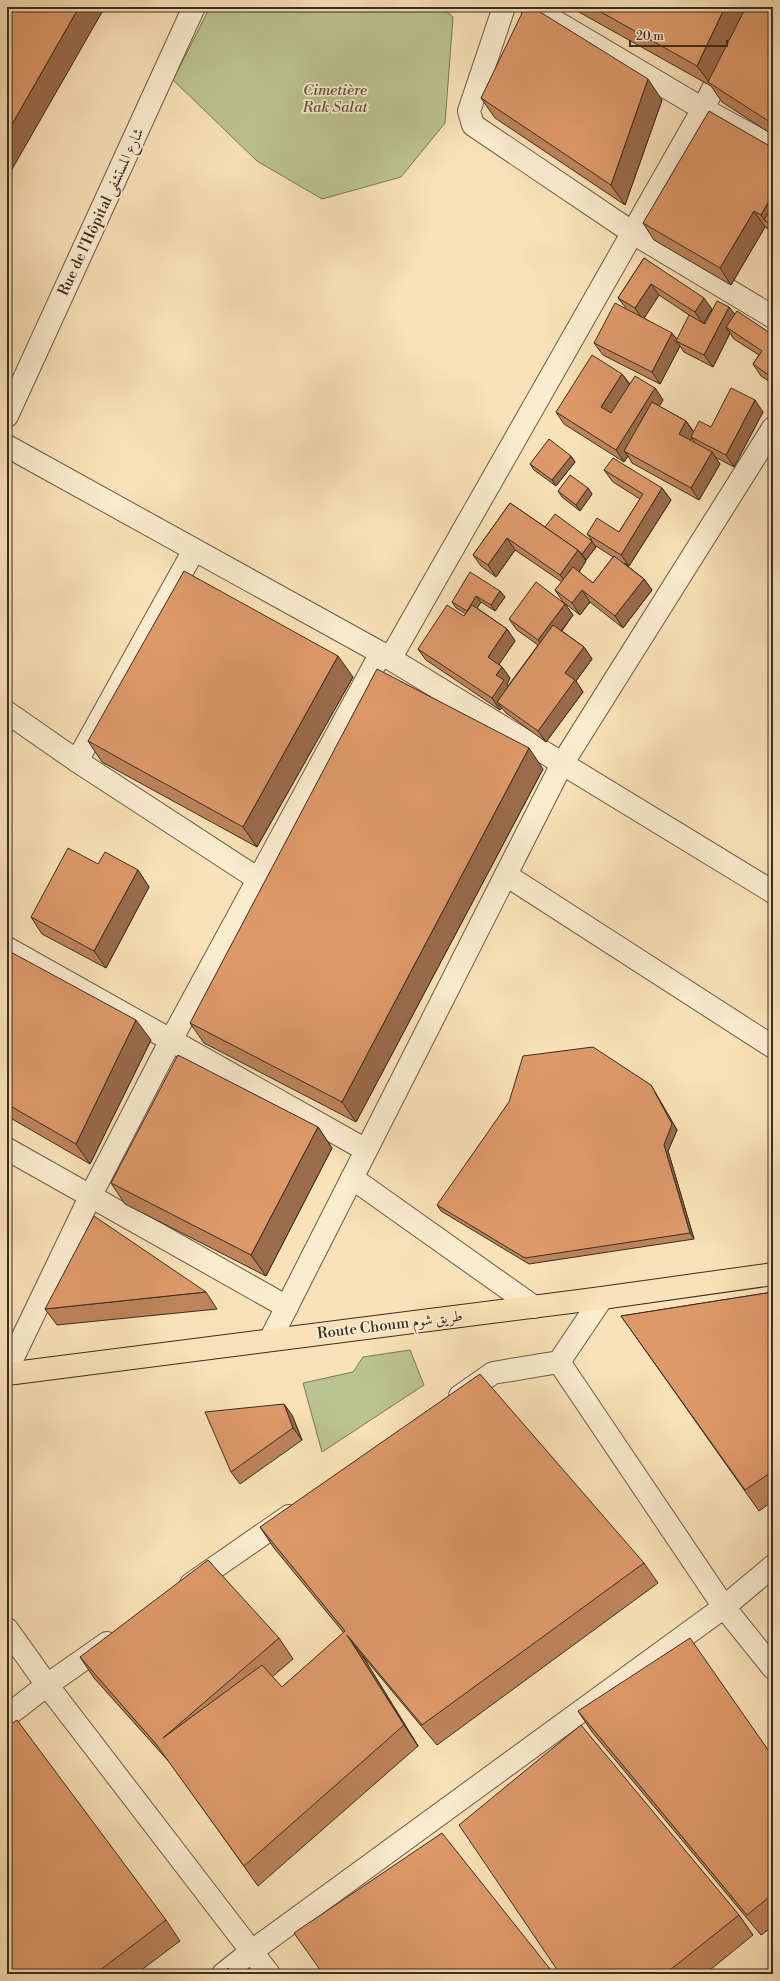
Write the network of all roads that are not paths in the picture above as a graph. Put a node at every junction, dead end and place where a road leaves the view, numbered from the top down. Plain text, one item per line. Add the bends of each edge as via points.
1 (194, 7) edge
2 (504, 7) edge
3 (531, 7) edge
4 (752, 7) edge
5 (703, 109) junction
6 (773, 147) edge
7 (633, 233) junction
8 (773, 317) edge
9 (7, 416) edge
10 (773, 428) edge
11 (7, 446) edge
12 (194, 550) junction
13 (386, 656) junction
14 (8, 713) edge
15 (77, 761) junction
16 (562, 764) junction
17 (506, 876) junction
18 (258, 879) junction
19 (773, 892) edge
20 (7, 948) edge
21 (171, 1040) junction
22 (772, 1047) edge
23 (7, 1149) edge
24 (366, 1150) junction
25 (352, 1178) junction
26 (91, 1196) junction
27 (773, 1274) edge
28 (602, 1298) junction
29 (287, 1307) junction
30 (534, 1307) junction
31 (270, 1340) junction
32 (559, 1362) junction
33 (7, 1370) edge
34 (7, 1374) edge
35 (442, 1409) edge
36 (306, 1504) edge
37 (773, 1566) edge
38 (177, 1594) edge
39 (724, 1606) junction
40 (7, 1629) edge
41 (125, 1630) edge
42 (773, 1668) edge
43 (47, 1685) junction
44 (7, 1716) edge
45 (252, 1951) junction
46 (223, 1974) edge
47 (269, 1974) edge

1 - 9 street, Rue de l'Hôpital شارع المستشفى
2 - 7 street via 468,112 473,125
3 - 5 street
4 - 5 street
5 - 6 street
5 - 7 street
7 - 8 street
7 - 13 street
10 - 16 street
11 - 12 street
12 - 13 street
12 - 15 street
13 - 16 street
13 - 18 street
14 - 15 street
15 - 18 street
16 - 17 street
16 - 19 street
17 - 22 street
17 - 24 street
18 - 21 street
20 - 21 street
21 - 24 street
21 - 26 street
23 - 26 street
24 - 25 street
25 - 29 street
25 - 30 street
26 - 29 street
26 - 33 street
27 - 28 highway, Route Choum طريق شوم
28 - 30 highway, Route Choum طريق شوم
28 - 32 street
29 - 31 street
30 - 31 highway, Route Choum طريق شوم
31 - 34 highway, Route Choum طريق شوم
32 - 35 street via 493,1373
32 - 39 street
36 - 38 street
37 - 39 street
39 - 42 street
39 - 45 street
40 - 43 street
41 - 43 street
43 - 44 street
43 - 45 street
45 - 46 street
45 - 47 street

